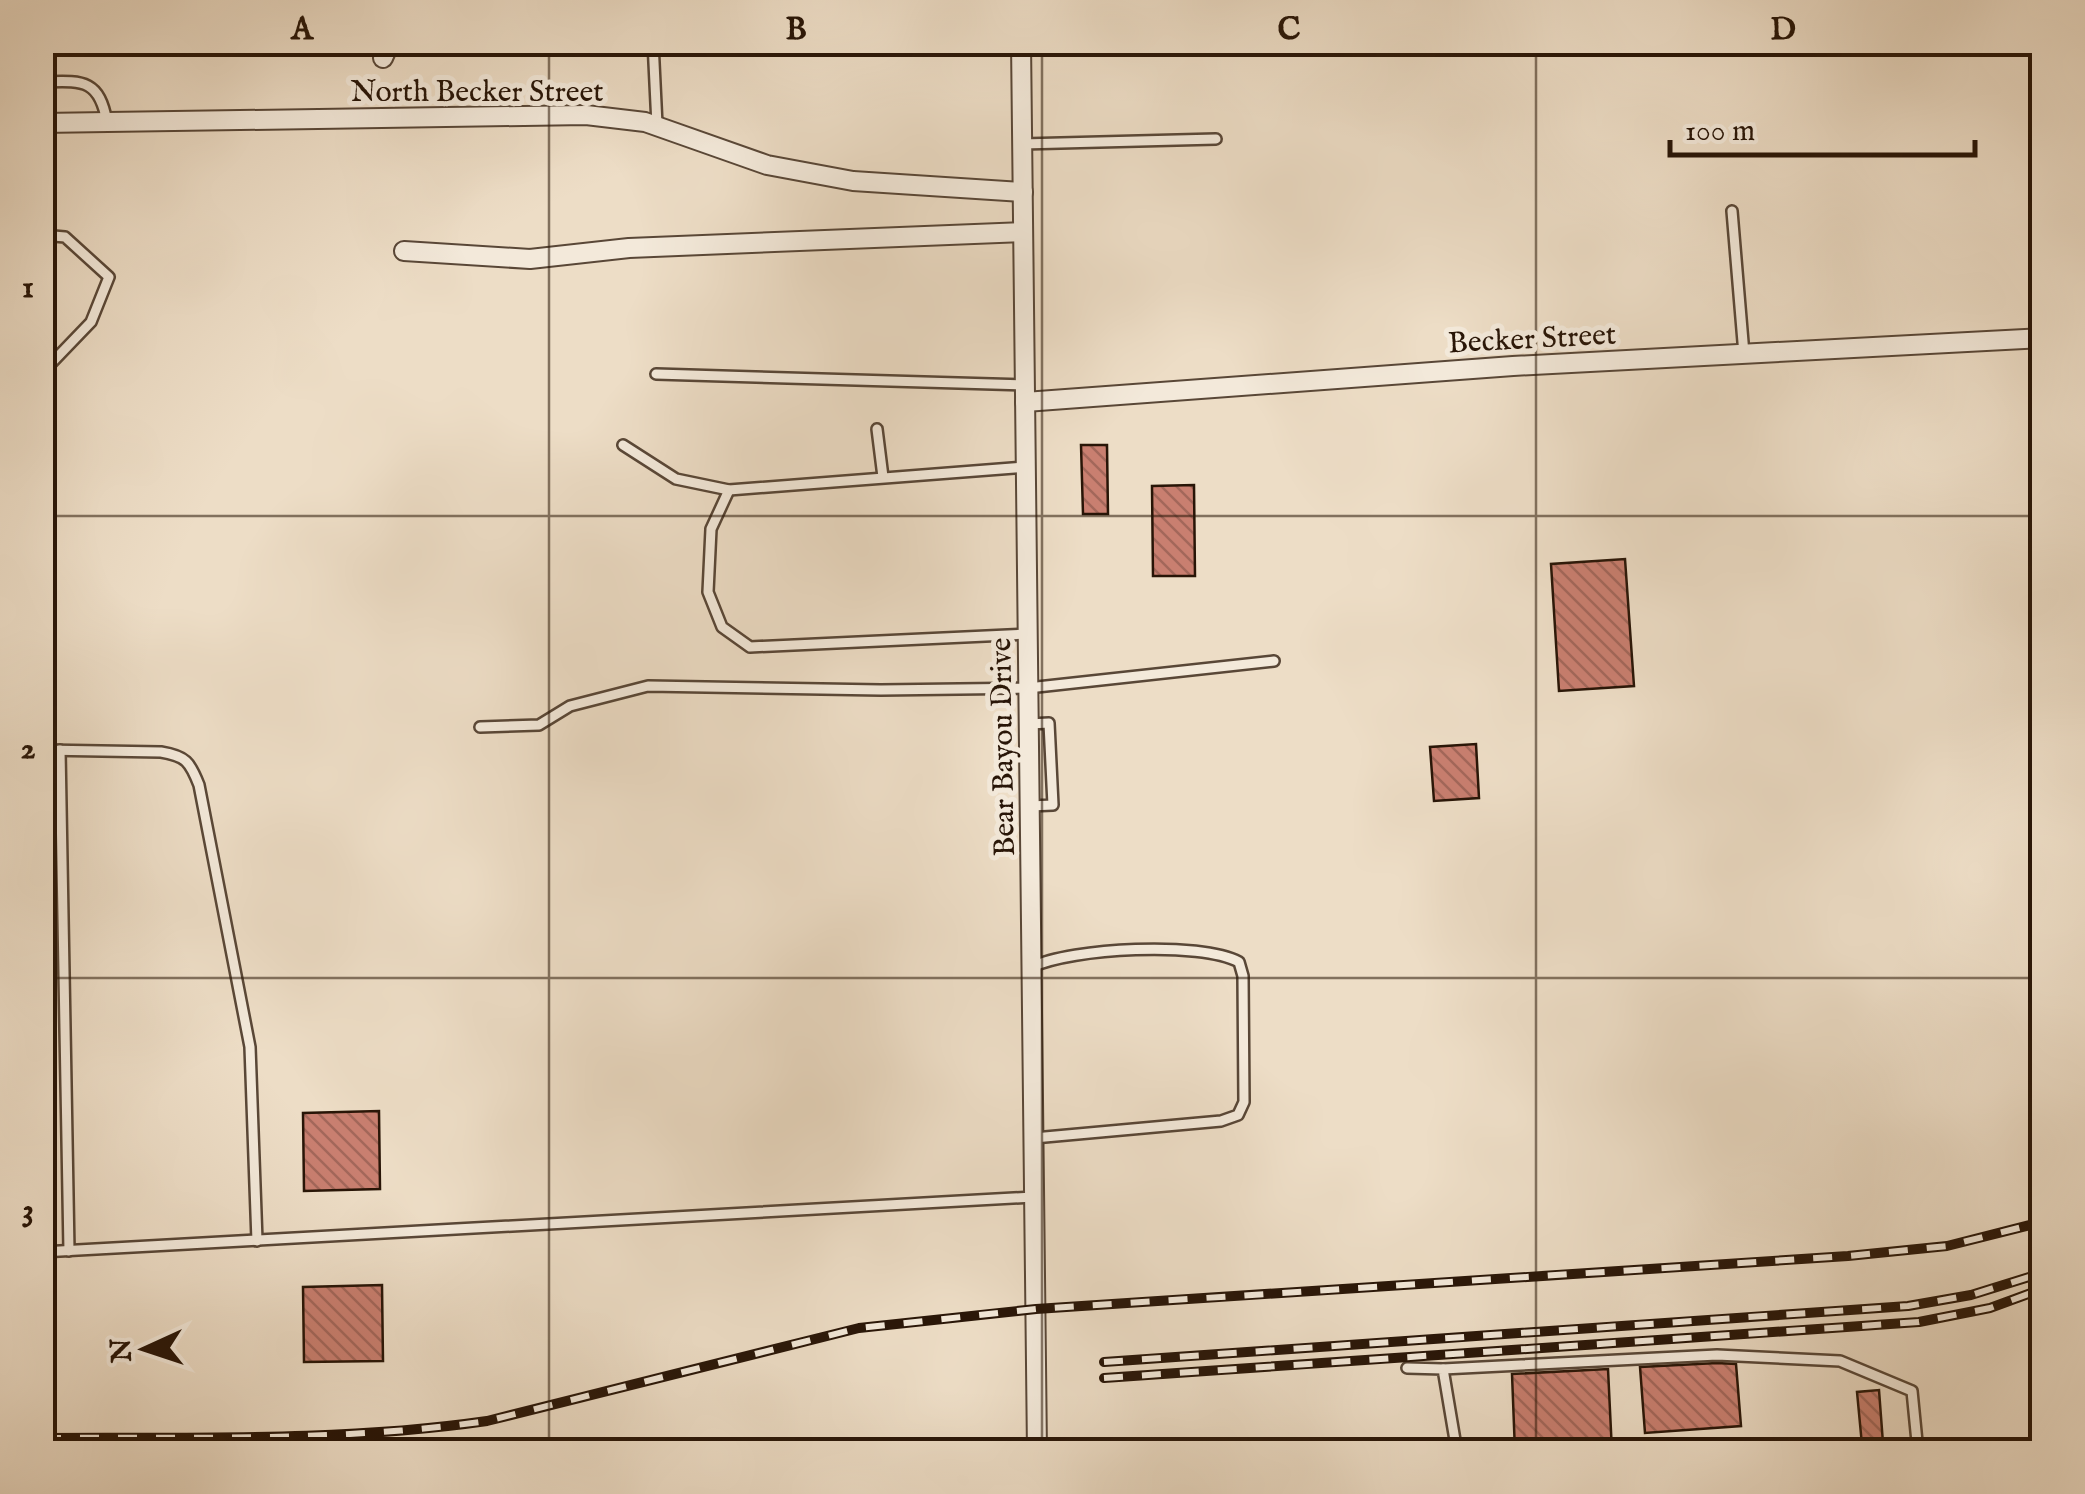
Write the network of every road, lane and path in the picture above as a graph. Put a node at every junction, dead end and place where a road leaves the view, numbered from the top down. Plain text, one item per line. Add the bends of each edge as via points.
1 (653, 42) edge
2 (1021, 42) edge
3 (42, 82) edge
4 (107, 122) junction
5 (42, 123) edge
6 (657, 124) junction
7 (1216, 139) dead end
8 (1022, 144) junction
9 (1022, 192) junction
10 (1732, 211) dead end
11 (1023, 232) junction
12 (42, 236) edge
13 (404, 251) dead end
14 (2042, 338) edge
15 (1744, 354) junction
16 (42, 373) edge
17 (656, 374) dead end
18 (1025, 393) junction
19 (877, 429) dead end
20 (623, 445) dead end
21 (1026, 467) junction
22 (883, 477) junction
23 (729, 490) junction
24 (1028, 634) junction
25 (1274, 660) dead end
26 (1028, 688) junction
27 (480, 727) dead end
28 (42, 750) edge
29 (60, 750) junction
30 (1032, 968) junction
31 (1034, 1138) junction
32 (1034, 1197) junction
33 (257, 1240) junction
34 (70, 1251) junction
35 (42, 1252) edge
36 (1407, 1368) dead end
37 (1443, 1370) junction
38 (1038, 1452) edge
39 (1457, 1452) edge
40 (1918, 1452) edge

1 - 6 lane
2 - 8 street, Bear Bayou Drive
3 - 4 lane via 85,83 102,99
4 - 5 street, North Becker Street
4 - 6 street, North Becker Street via 525,114
6 - 9 street, North Becker Street via 767,165 853,181
7 - 8 lane
8 - 9 street, Bear Bayou Drive
9 - 11 street, Bear Bayou Drive
10 - 15 lane
11 - 13 street via 629,248 530,259
11 - 18 street, Bear Bayou Drive
12 - 16 lane via 65,237 109,277 92,322
14 - 15 street, Becker Street
15 - 18 street, Becker Street
17 - 18 lane
18 - 21 street, Bear Bayou Drive
19 - 22 lane
20 - 23 lane via 676,479
21 - 22 lane
21 - 24 street, Bear Bayou Drive
22 - 23 lane
23 - 24 lane via 711,530 708,592 722,627 750,647
24 - 26 street, Bear Bayou Drive
25 - 26 lane
26 - 27 lane via 648,686 570,706 540,725
26 - 30 street, Bear Bayou Drive
28 - 29 lane
29 - 33 lane via 161,752 190,762 250,1047
29 - 34 lane
30 - 31 street, Bear Bayou Drive
30 - 31 lane via 1059,956 1172,950 1224,954 1239,962 1244,976 1244,1102 1238,1115 1221,1122
31 - 32 street, Bear Bayou Drive
32 - 33 lane
32 - 38 street, Bear Bayou Drive
33 - 34 lane
34 - 35 lane
36 - 37 lane
37 - 39 lane
37 - 40 lane via 1717,1355 1840,1361 1912,1391

